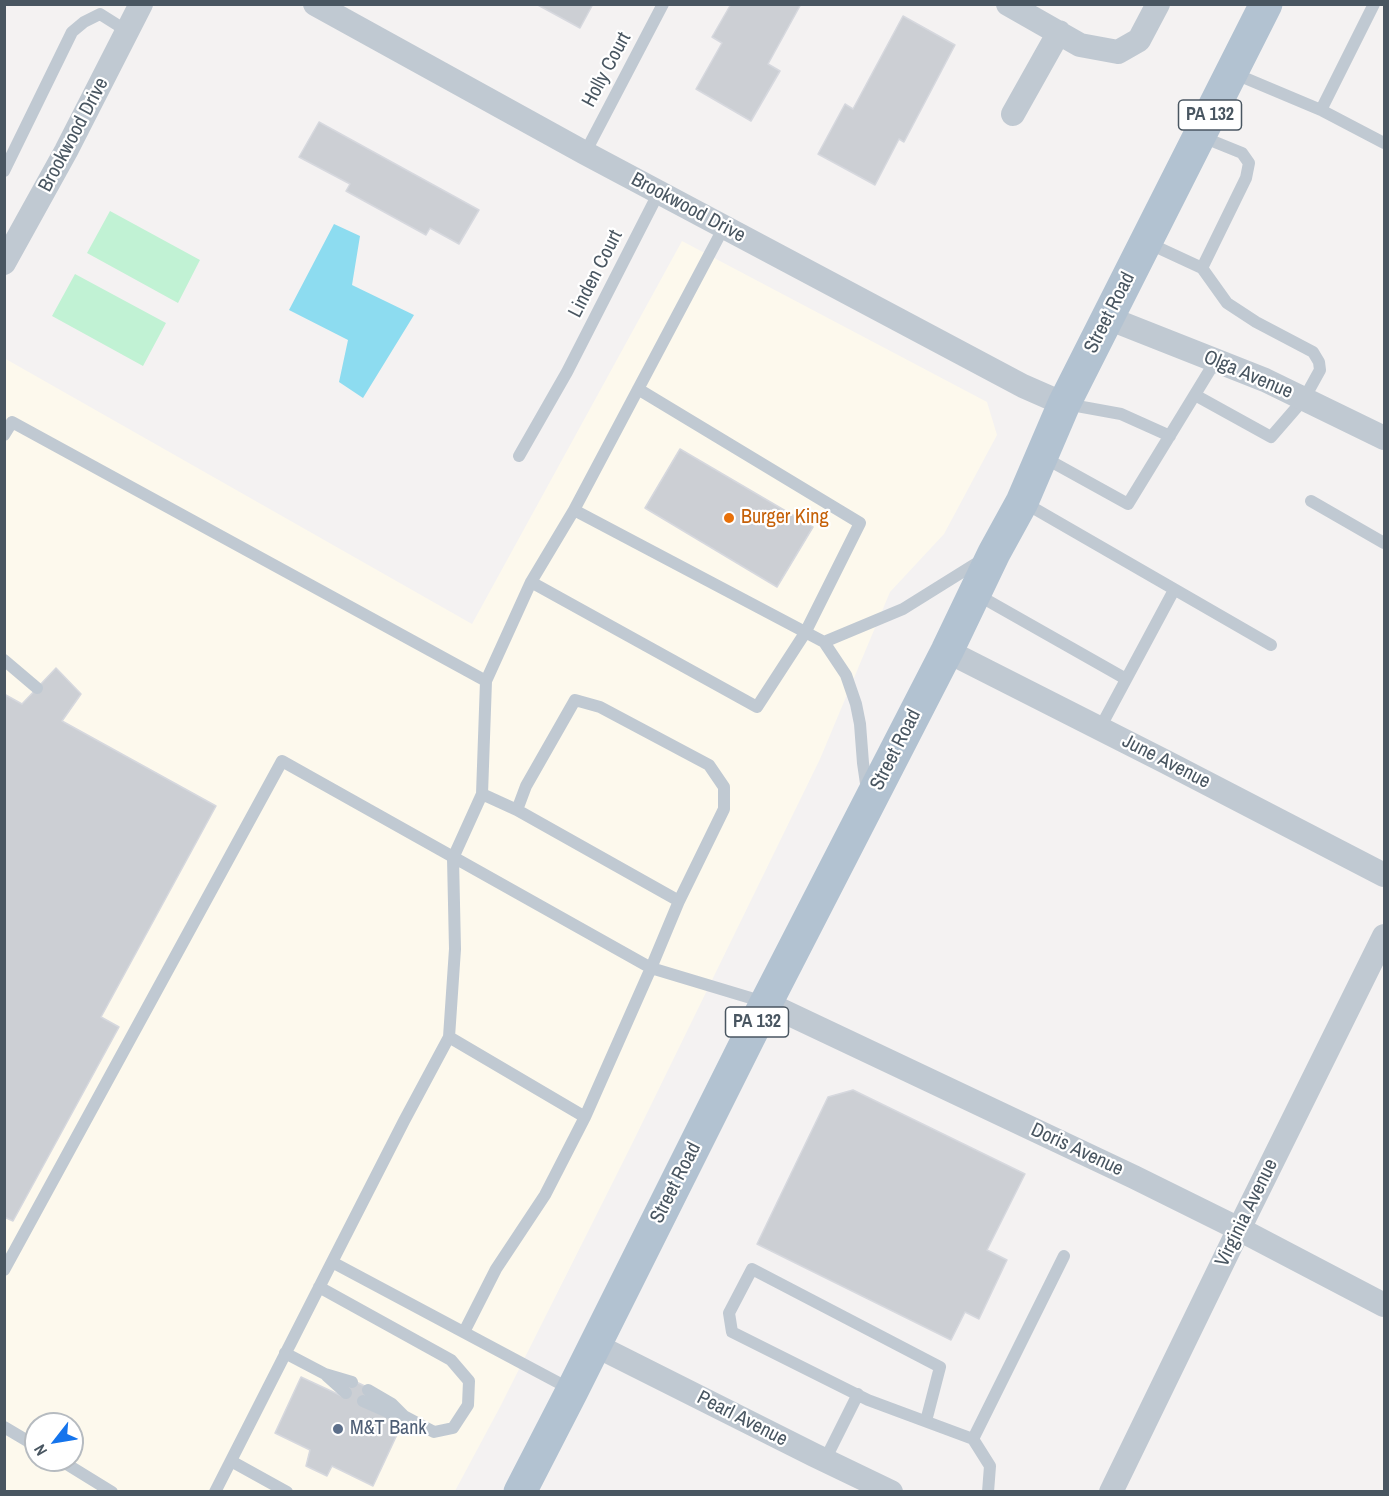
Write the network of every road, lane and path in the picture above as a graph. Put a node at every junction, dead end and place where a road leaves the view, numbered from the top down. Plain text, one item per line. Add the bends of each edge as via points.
1 (141, 4) edge
2 (315, 4) edge
3 (663, 4) edge
4 (1008, 4) edge
5 (1158, 4) edge
6 (1266, 4) edge
7 (1374, 4) edge
8 (127, 31) junction
9 (1059, 32) junction
10 (1232, 72) junction
11 (1321, 110) junction
12 (1013, 114) dead end
13 (1200, 136) junction
14 (1384, 143) edge
15 (585, 153) junction
16 (4, 171) edge
17 (659, 192) junction
18 (724, 227) junction
19 (1146, 242) junction
20 (5, 260) edge
21 (1202, 268) junction
22 (1108, 318) junction
23 (1216, 360) junction
24 (638, 389) junction
25 (1195, 395) junction
26 (1304, 399) junction
27 (1065, 404) junction
28 (4, 435) edge
29 (1170, 436) junction
30 (1384, 438) edge
31 (519, 456) dead end
32 (1042, 456) junction
33 (1311, 501) dead end
34 (1022, 502) junction
35 (574, 510) junction
36 (1384, 543) edge
37 (994, 553) junction
38 (531, 582) junction
39 (1174, 590) junction
40 (975, 593) junction
41 (806, 633) junction
42 (824, 642) junction
43 (1271, 645) dead end
44 (947, 651) junction
45 (4, 660) edge
46 (1126, 679) junction
47 (486, 681) junction
48 (37, 688) dead end
49 (1100, 728) junction
50 (482, 794) junction
51 (869, 802) junction
52 (517, 810) junction
53 (453, 858) junction
54 (1384, 875) edge
55 (679, 902) junction
56 (1384, 936) edge
57 (651, 968) junction
58 (766, 1003) junction
59 (449, 1038) junction
60 (585, 1117) junction
61 (1239, 1229) junction
62 (1064, 1256) dead end
63 (332, 1262) junction
64 (4, 1270) edge
65 (319, 1287) junction
66 (1384, 1305) edge
67 (464, 1332) junction
68 (595, 1345) junction
69 (285, 1353) junction
70 (349, 1387) dead end
71 (572, 1390) junction
72 (858, 1394) junction
73 (365, 1396) dead end
74 (926, 1421) junction
75 (4, 1427) edge
76 (24, 1439) edge
77 (973, 1439) junction
78 (825, 1460) junction
79 (231, 1461) junction
80 (80, 1472) edge
81 (112, 1491) edge
82 (215, 1491) edge
83 (287, 1491) edge
84 (520, 1491) edge
85 (891, 1491) edge
86 (988, 1491) edge
87 (1111, 1491) edge

1 - 8 street, Brookwood Drive
2 - 15 street, Brookwood Drive
3 - 15 lane, Holly Court
4 - 9 street
5 - 9 street via 1139,40 1118,52 1080,45
6 - 10 main road, Street Road / PA 132
7 - 11 lane
8 - 16 lane via 100,14 72,32
8 - 20 street, Brookwood Drive
9 - 12 street
10 - 11 lane
10 - 13 main road, Street Road / PA 132
11 - 14 lane
13 - 19 main road, Street Road / PA 132
13 - 21 lane via 1242,153 1249,163 1246,178
15 - 17 street, Brookwood Drive
17 - 18 street, Brookwood Drive
17 - 31 lane, Linden Court via 567,372
18 - 24 lane
18 - 27 street, Brookwood Drive via 1023,386
19 - 21 lane
19 - 22 main road, Street Road / PA 132
21 - 26 lane via 1227,303 1313,352 1320,370
22 - 23 street, Olga Avenue
22 - 27 main road, Street Road / PA 132
23 - 25 lane
23 - 26 street, Olga Avenue
24 - 35 lane
24 - 41 lane via 860,523
25 - 26 lane via 1271,437
25 - 29 lane
26 - 30 street, Olga Avenue
27 - 29 lane via 1121,414
27 - 32 main road, Street Road / PA 132
28 - 47 lane via 12,423
29 - 32 lane via 1128,504
32 - 34 main road, Street Road / PA 132
33 - 36 lane
34 - 37 main road, Street Road / PA 132
34 - 39 lane
35 - 38 lane
35 - 41 lane
37 - 40 main road, Street Road / PA 132
37 - 42 lane via 903,609
38 - 41 lane via 757,707
38 - 47 lane
39 - 43 lane
39 - 46 lane
40 - 44 main road, Street Road / PA 132
40 - 46 lane
41 - 42 lane
42 - 51 lane via 846,675 856,704
44 - 49 street, June Avenue
44 - 51 main road, Street Road / PA 132
45 - 48 lane
46 - 49 lane
47 - 50 lane
49 - 54 street, June Avenue
50 - 52 lane
50 - 53 lane
51 - 58 main road, Street Road / PA 132
52 - 55 lane
52 - 55 lane via 526,786 575,700 600,707 709,765 724,787 724,809
53 - 57 lane
53 - 59 lane via 455,949
53 - 64 lane via 282,761
55 - 57 lane
56 - 61 street, Virginia Avenue
57 - 58 lane
57 - 60 lane
58 - 61 street, Doris Avenue
58 - 68 main road, Street Road / PA 132
59 - 60 lane
59 - 63 lane
60 - 67 lane via 545,1195 496,1269
61 - 66 street, Doris Avenue
61 - 87 street, Virginia Avenue
62 - 77 lane
63 - 65 lane
63 - 67 lane
65 - 69 lane
65 - 73 lane via 451,1360 469,1381 468,1406 453,1428 434,1432 404,1416 392,1404
67 - 71 lane
68 - 71 main road, Street Road / PA 132
68 - 78 street, Pearl Avenue
69 - 70 lane
69 - 79 lane
71 - 84 main road, Street Road / PA 132
72 - 74 lane
72 - 74 lane via 732,1332 729,1312 752,1269 940,1367
72 - 78 lane
74 - 77 lane
75 - 76 lane
77 - 86 lane via 990,1466
78 - 85 street, Pearl Avenue
79 - 82 lane
79 - 83 lane
80 - 81 lane

